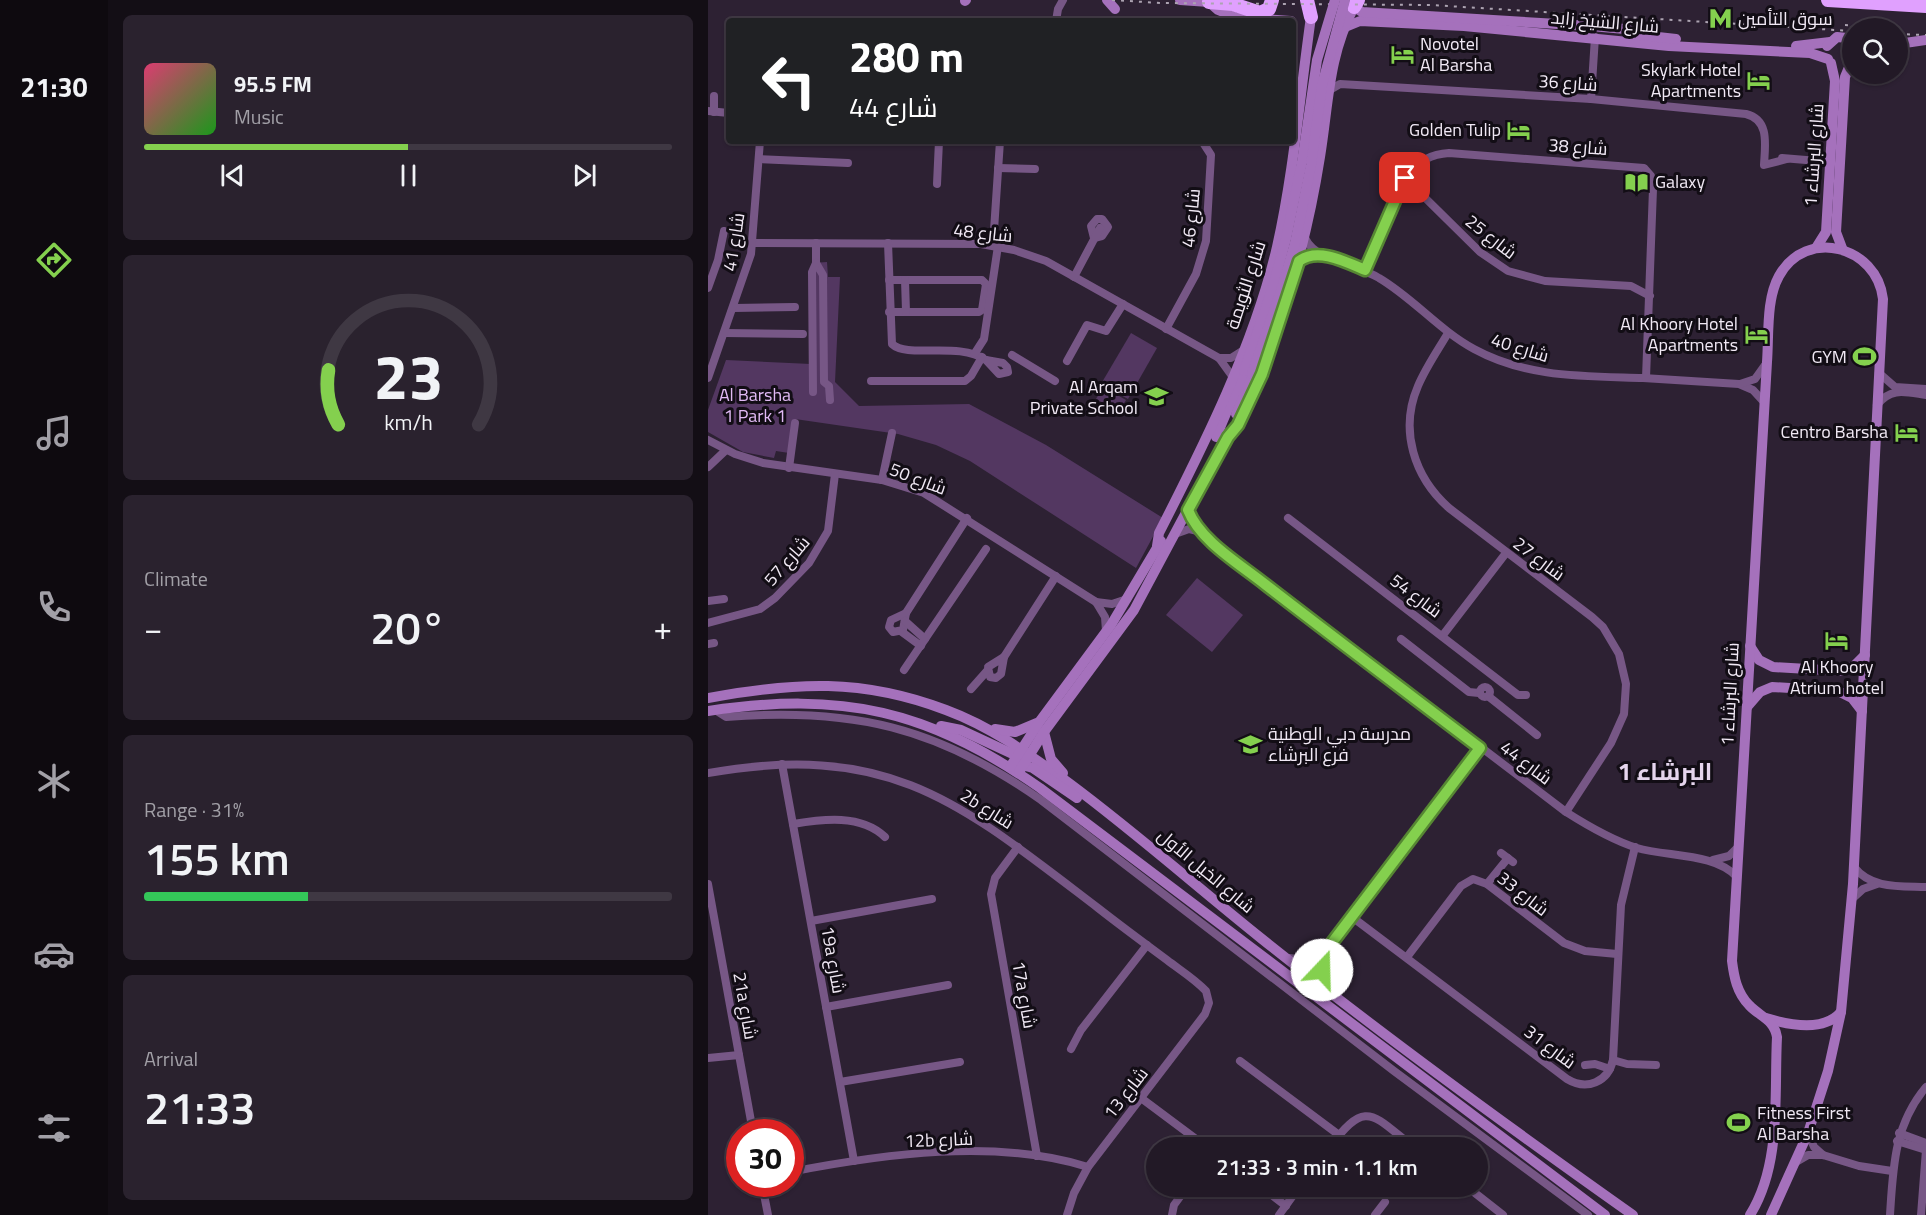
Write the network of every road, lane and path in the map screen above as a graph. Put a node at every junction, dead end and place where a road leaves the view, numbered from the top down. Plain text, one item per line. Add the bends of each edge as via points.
1 (1052, 0) edge
2 (1063, 0) edge
3 (1180, 0) edge
4 (1272, 0) edge
5 (1307, 0) edge
6 (1335, 0) edge
7 (1828, 0) edge
8 (1209, 2) junction
9 (1352, 2) edge
10 (1926, 6) edge
11 (1057, 17) edge
12 (1311, 17) joint
13 (1249, 18) edge
14 (1296, 22) edge
15 (1343, 28) junction
16 (1309, 34) junction
17 (1646, 35) junction
18 (1594, 38) junction
19 (1842, 38) edge
20 (1926, 40) edge
21 (1830, 42) junction
22 (1908, 43) edge
23 (1829, 61) junction
24 (1842, 67) edge
25 (1331, 76) junction
26 (1340, 84) junction
27 (1845, 84) edge
28 (1328, 91) junction
29 (714, 96) dead end
30 (1591, 99) junction
31 (1297, 100) edge
32 (711, 112) edge
33 (1297, 141) junction
34 (1322, 143) junction
35 (760, 144) edge
36 (939, 144) edge
37 (1000, 144) edge
38 (1204, 144) edge
39 (1765, 152) junction
40 (759, 159) junction
41 (1787, 159) junction
42 (1830, 162) junction
43 (848, 163) dead end
44 (1293, 163) junction
45 (1318, 166) junction
46 (998, 168) junction
47 (1035, 169) dead end
48 (1405, 178) junction
49 (937, 184) dead end
50 (1399, 190) junction
51 (1416, 193) junction
52 (1100, 228) dead end
53 (724, 231) dead end
54 (1305, 238) junction
55 (753, 243) junction
56 (816, 243) junction
57 (888, 243) junction
58 (996, 246) junction
59 (1816, 248) junction
60 (1842, 248) junction
61 (1321, 255) junction
62 (1299, 261) junction
63 (816, 262) junction
64 (712, 265) edge
65 (1365, 270) junction
66 (1074, 277) junction
67 (889, 280) junction
68 (905, 280) junction
69 (1650, 281) junction
70 (1631, 286) junction
71 (708, 288) edge
72 (818, 292) junction
73 (1650, 296) junction
74 (1123, 304) junction
75 (795, 307) dead end
76 (734, 308) junction
77 (889, 312) junction
78 (906, 312) junction
79 (1166, 329) junction
80 (725, 333) junction
81 (1448, 333) junction
82 (803, 334) dead end
83 (818, 337) junction
84 (1242, 351) junction
85 (981, 357) junction
86 (1219, 358) junction
87 (1066, 361) dead end
88 (1767, 362) junction
89 (813, 363) junction
90 (824, 363) junction
91 (1248, 372) junction
92 (1878, 372) junction
93 (1232, 376) junction
94 (708, 378) edge
95 (1646, 378) junction
96 (871, 381) dead end
97 (1055, 381) dead end
98 (824, 382) junction
99 (1739, 384) junction
100 (1926, 389) edge
101 (1926, 395) edge
102 (830, 400) dead end
103 (1764, 402) junction
104 (1876, 406) junction
105 (795, 423) dead end
106 (892, 433) dead end
107 (1228, 437) junction
108 (708, 440) edge
109 (726, 450) junction
110 (708, 467) edge
111 (789, 468) junction
112 (836, 474) junction
113 (882, 480) junction
114 (1188, 510) junction
115 (967, 518) junction
116 (1288, 518) dead end
117 (1203, 533) junction
118 (1175, 534) junction
119 (1157, 546) junction
120 (986, 549) dead end
121 (1506, 553) junction
122 (1056, 576) junction
123 (1127, 598) junction
124 (724, 599) dead end
125 (708, 602) edge
126 (1096, 602) junction
127 (905, 617) junction
128 (708, 623) edge
129 (902, 632) junction
130 (1105, 634) junction
131 (1443, 635) junction
132 (1401, 639) dead end
133 (923, 642) junction
134 (1750, 645) junction
135 (1865, 655) junction
136 (1004, 657) junction
137 (904, 670) dead end
138 (987, 671) junction
139 (1497, 678) junction
140 (970, 689) dead end
141 (1486, 692) junction
142 (1526, 695) dead end
143 (708, 698) edge
144 (1746, 708) junction
145 (712, 710) edge
146 (1862, 712) junction
147 (1040, 721) junction
148 (983, 726) junction
149 (1044, 732) junction
150 (1537, 735) dead end
151 (1480, 748) junction
152 (1020, 761) junction
153 (782, 764) junction
154 (708, 773) edge
155 (1084, 795) junction
156 (1101, 807) junction
157 (1566, 812) junction
158 (793, 824) junction
159 (885, 837) dead end
160 (1740, 845) junction
161 (1018, 847) junction
162 (1635, 847) junction
163 (1121, 849) junction
164 (1507, 858) dead end
165 (1711, 861) junction
166 (1124, 864) junction
167 (1854, 867) junction
168 (1738, 878) junction
169 (708, 884) edge
170 (1487, 884) junction
171 (1877, 884) junction
172 (1926, 887) edge
173 (932, 899) dead end
174 (1852, 899) junction
175 (1352, 917) junction
176 (811, 921) junction
177 (1147, 945) junction
178 (1328, 948) junction
179 (1617, 954) junction
180 (1407, 957) junction
181 (1286, 958) junction
182 (948, 985) dead end
183 (1330, 991) junction
184 (1206, 992) joint
185 (826, 1007) junction
186 (1841, 1012) junction
187 (1766, 1018) junction
188 (1071, 1049) dead end
189 (738, 1052) junction
190 (708, 1057) edge
191 (1240, 1060) dead end
192 (1613, 1060) junction
193 (960, 1062) dead end
194 (1585, 1065) dead end
195 (1656, 1065) dead end
196 (1610, 1069) junction
197 (840, 1082) junction
198 (1926, 1087) edge
199 (1442, 1092) junction
200 (1427, 1094) junction
201 (1141, 1098) junction
202 (751, 1119) edge
203 (1808, 1133) junction
204 (1899, 1133) junction
205 (1339, 1135) joint
206 (1193, 1137) edge
207 (1401, 1137) edge
208 (1897, 1141) junction
209 (1926, 1143) edge
210 (1926, 1150) edge
211 (1823, 1155) junction
212 (1037, 1156) junction
213 (854, 1161) junction
214 (1795, 1163) junction
215 (1088, 1167) junction
216 (804, 1170) edge
217 (1893, 1171) junction
218 (765, 1197) edge
219 (1180, 1197) edge
220 (1274, 1197) edge
221 (1292, 1197) edge
222 (1480, 1197) edge
223 (1759, 1200) junction
224 (1385, 1202) dead end
225 (1286, 1206) junction
226 (768, 1215) edge
227 (1067, 1215) edge
228 (1172, 1215) edge
229 (1279, 1215) edge
230 (1375, 1215) edge
231 (1503, 1215) edge
232 (1588, 1215) edge
233 (1605, 1215) edge
234 (1632, 1215) edge
235 (1750, 1215) edge
236 (1757, 1215) edge
237 (1771, 1215) edge
238 (1890, 1215) edge
239 (1921, 1215) edge

1 - 11 street
2 - 11 street
3 - 8 street
4 - 8 highway via 1269,9 1260,13 1233,4
5 - 12 highway
6 - 91 street, bridge via 1317,60 1286,239
7 - 10 highway
8 - 13 street via 1235,17
9 - 15 street
9 - 17 street via 1362,12 1592,26 1636,30
9 - 91 street, bridge via 1326,62 1311,165 1281,291
12 - 16 street, شارع الثويمة
14 - 16 street
15 - 18 street, شارع الشيخ زايد via 1360,21
15 - 25 street
16 - 31 street, شارع الثويمة
17 - 18 street via 1606,32
17 - 21 street, شارع الشيخ زايد via 1770,46
18 - 23 street, شارع الشيخ زايد via 1810,53
18 - 30 street
19 - 21 street, شارع الشيخ زايد
20 - 22 street
21 - 23 street, شارع البرشاء 1 via 1826,50
23 - 24 street, شارع الشيخ زايد
23 - 42 street, شارع البرشاء 1 via 1835,81
25 - 26 street
25 - 28 street
26 - 28 street
26 - 30 street, شارع 36
27 - 60 street, شارع البرشاء 1 via 1836,232
28 - 34 street
29 - 32 street
30 - 39 street, شارع 36 via 1748,114 1763,127
31 - 33 street, شارع الثويمة
33 - 34 street via 1308,151
33 - 44 street, شارع الثويمة
34 - 45 street
35 - 40 street, شارع 41
36 - 49 street
37 - 46 street
38 - 79 street, شارع 46 via 1211,155 1206,241 1196,274
39 - 41 street, شارع 36
39 - 41 street, شارع 36 via 1764,165
40 - 43 street
40 - 55 street, شارع 41
41 - 42 street, شارع 36
42 - 59 street, شارع البرشاء 1 via 1826,232
44 - 45 street via 1307,157
44 - 84 street, شارع الثويمة via 1276,248
45 - 54 street
46 - 47 street
46 - 58 street
48 - 50 street, شارع 38
48 - 51 street, شارع 25
48 - 69 street, شارع 38 via 1422,160 1445,153 1644,168 1653,186
50 - 51 street
50 - 65 street, شارع 38
51 - 70 street, شارع 25 via 1480,252 1508,271 1545,281
52 - 66 street
53 - 64 street
54 - 61 street, شارع 40
54 - 62 street
55 - 56 street, شارع 48
55 - 76 street, شارع 41
56 - 57 street, شارع 48
56 - 63 street
57 - 58 street, شارع 48
57 - 67 street
58 - 66 street, شارع 48 via 1038,258
58 - 85 street
59 - 60 street, شارع البرشاء 1
59 - 88 street, شارع البرشاء 1 via 1790,261 1776,284
60 - 92 street via 1868,265 1881,286
61 - 62 street via 1308,255
61 - 65 street, شارع 40
62 - 107 street via 1262,374 1238,425
63 - 72 street via 812,272
63 - 72 street via 822,271
64 - 71 street
65 - 81 street, شارع 40 via 1389,284
66 - 74 street, شارع 48
67 - 68 street
67 - 77 street
68 - 78 street
68 - 78 street via 986,283 979,312
69 - 70 street, شارع 25
69 - 73 street, شارع 38
70 - 73 street, شارع 25
72 - 83 street
73 - 95 street, شارع 38
74 - 79 street, شارع 48
74 - 87 street via 1106,331 1092,325 1086,327
75 - 76 street
76 - 80 street, شارع 41
77 - 78 street
77 - 85 street via 890,338 896,348 959,350
79 - 86 street, شارع 48
80 - 82 street
80 - 94 street, شارع 41
81 - 95 street, شارع 40 via 1487,356 1524,369 1564,375
81 - 121 street, شارع 27 via 1414,396 1409,421 1413,454 1438,498
83 - 89 street
83 - 90 street
84 - 86 street via 1232,358
84 - 93 street, شارع الثويمة
85 - 96 street via 965,381
85 - 97 street via 1000,375 1005,374 1015,356
86 - 93 street, شارع 48
88 - 99 street via 1757,378
88 - 103 street, شارع البرشاء 1
89 - 90 street
89 - 98 street via 813,390
90 - 98 street
91 - 107 street
91 - 119 street, شارع الثويمة
92 - 100 street via 1895,387
92 - 104 street
93 - 119 street, شارع الثويمة via 1209,436 1159,533
95 - 99 street, شارع 40
98 - 102 street via 829,386
99 - 103 street via 1754,390
101 - 104 street via 1893,392
103 - 134 street, شارع البرشاء 1
104 - 135 street
105 - 111 street
106 - 113 street
107 - 114 street
108 - 109 street, شارع 50
109 - 110 street
109 - 111 street, شارع 50 via 753,461
111 - 112 street, شارع 50
112 - 113 street, شارع 50
112 - 128 street, شارع 57 via 828,531 809,563 760,609
113 - 115 street, شارع 50 via 924,493
114 - 117 street, شارع 44
114 - 118 street
115 - 122 street, شارع 50
115 - 127 street
116 - 131 street, شارع 54
117 - 118 street via 1189,529
117 - 151 street, شارع 44
118 - 149 street via 1127,621
119 - 123 street, شارع الثويمة
120 - 133 street
121 - 131 street
121 - 157 street, شارع 27 via 1603,627 1624,668 1626,699 1618,729
122 - 126 street, شارع 50
122 - 136 street
123 - 126 street via 1112,604
123 - 130 street, شارع الثويمة
124 - 125 street
126 - 130 street via 1105,617
127 - 129 street
127 - 129 street via 890,622 892,631
127 - 133 street
129 - 133 street
130 - 147 street, شارع الثويمة
131 - 139 street, شارع 54
132 - 141 street via 1470,693
133 - 137 street
134 - 135 street via 1759,660 1773,667 1842,671
134 - 144 street, شارع البرشاء 1
135 - 146 street
136 - 138 street
136 - 138 street via 1000,676 992,678
138 - 140 street
139 - 141 street
139 - 142 street, شارع 54 via 1520,695
141 - 150 street
143 - 148 street, شارع الخيل الأول via 790,684 837,686 908,698
144 - 146 street via 1760,692 1772,687 1838,691 1852,698
144 - 160 street, شارع البرشاء 1
145 - 152 street via 765,704 832,704 885,711 936,727 961,730
145 - 166 street via 726,717 772,713 827,715 929,737 1020,786
146 - 167 street
147 - 148 street via 1015,732
147 - 152 street, شارع الثويمة
148 - 152 street, شارع الخيل الأول
149 - 152 street
149 - 155 street via 1054,763
151 - 157 street, شارع 44
151 - 175 street
152 - 155 street, شارع الخيل الأول
152 - 156 street via 1078,798
152 - 163 street, شارع الخيل الأول
153 - 154 street, 2b شارع
153 - 158 street, 19a شارع
153 - 161 street, 2b شارع via 837,766 902,780 968,814
155 - 156 street, شارع الخيل الأول
156 - 181 street, شارع الخيل الأول
157 - 162 street, شارع 44
158 - 159 street via 843,820 868,826
158 - 176 street, 19a شارع
160 - 165 street via 1729,856
160 - 168 street, شارع البرشاء 1
161 - 177 street, 2b شارع
161 - 212 street, 17a شارع via 995,878 991,894
162 - 165 street, شارع 44
162 - 179 street via 1622,897
163 - 166 street
163 - 199 street, شارع الخيل الأول
164 - 170 street
165 - 168 street, شارع 44 via 1725,865
166 - 200 street
167 - 171 street via 1865,879
167 - 174 street
168 - 187 street, شارع البرشاء 1 via 1734,976 1745,1000
169 - 189 street, 21a شارع
170 - 179 street, شارع 33 via 1564,943 1585,951
170 - 180 street, شارع 33 via 1473,879 1464,883
171 - 172 street
171 - 174 street
173 - 176 street
174 - 186 street
175 - 178 street
175 - 180 street, شارع 31
176 - 185 street, 19a شارع
177 - 184 street, 2b شارع
177 - 188 street via 1081,1030
178 - 181 street via 1308,960
178 - 183 street via 1322,970
179 - 192 street
180 - 196 street, شارع 31 via 1572,1083 1592,1084 1603,1079
181 - 183 street, شارع الخيل الأول
182 - 185 street
183 - 234 street, شارع الخيل الأول
184 - 201 street, شارع 13 via 1207,1011
185 - 197 street, 19a شارع
186 - 187 street via 1821,1025
186 - 203 street
187 - 223 street, شارع البرشاء 1 via 1777,1037 1770,1161
189 - 190 street
189 - 202 street, 21a شارع
191 - 205 street
192 - 195 street
192 - 196 street
193 - 197 street
194 - 196 street
197 - 213 street, 19a شارع
198 - 204 street
199 - 200 street
199 - 233 street, شارع الخيل الأول
200 - 232 street
201 - 206 street
201 - 215 street, شارع 13
203 - 211 street
203 - 214 street
204 - 208 street
204 - 209 street
205 - 207 street via 1348,1123 1361,1116 1377,1119
208 - 210 street
208 - 217 street
210 - 239 street
211 - 214 street via 1808,1155
211 - 217 street
212 - 213 street, 12b شارع via 933,1153
212 - 215 street, 12b شارع
213 - 216 street, 12b شارع
214 - 237 street
215 - 227 street, شارع 13
217 - 238 street
218 - 226 street
219 - 228 street
220 - 225 street
221 - 225 street
222 - 231 street
223 - 235 street, شارع البرشاء 1
223 - 236 street
224 - 230 street
225 - 229 street

